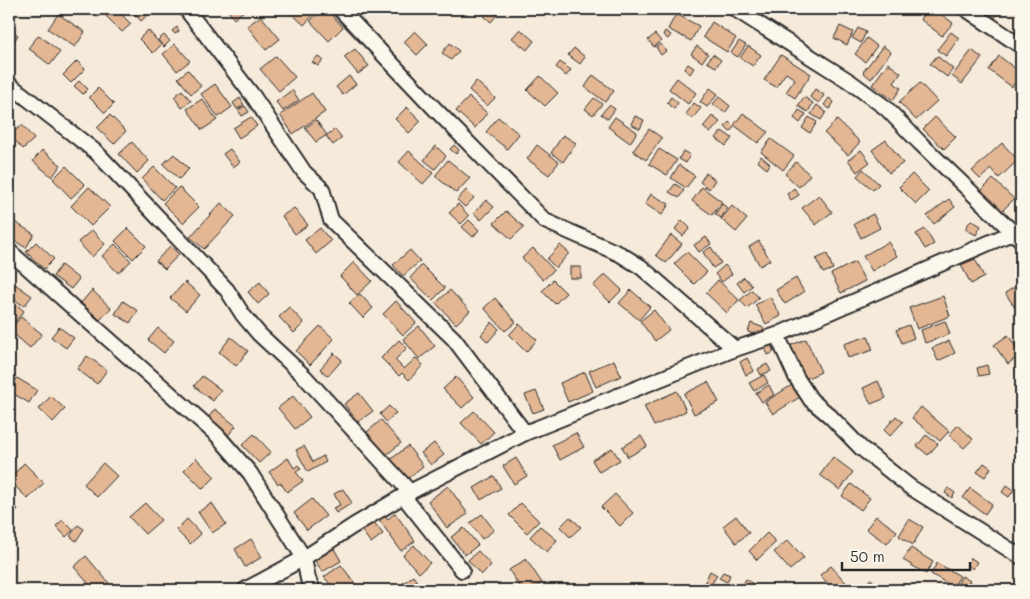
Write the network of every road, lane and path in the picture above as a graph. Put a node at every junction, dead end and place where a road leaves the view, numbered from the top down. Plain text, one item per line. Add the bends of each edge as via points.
1 (186, 9) edge
2 (340, 9) edge
3 (734, 9) edge
4 (966, 9) edge
5 (1021, 46) edge
6 (9, 84) edge
7 (1019, 234) edge
8 (9, 251) edge
9 (777, 335) junction
10 (736, 349) junction
11 (525, 433) junction
12 (407, 494) junction
13 (1021, 557) edge
14 (304, 558) junction
15 (462, 570) dead end
16 (245, 590) edge
17 (313, 590) edge

1 - 11 street via 253,96 304,172 322,189 331,220 454,339
2 - 10 street via 545,221 620,254 641,267
3 - 7 street via 886,108
4 - 5 street
6 - 12 street via 96,152 227,290 259,334 304,376
7 - 9 street
8 - 14 street via 217,434 250,473
9 - 10 street
9 - 13 street via 796,377 811,400 861,448 910,487
10 - 11 street
11 - 12 street
12 - 14 street
12 - 15 street
14 - 16 street
14 - 17 street

